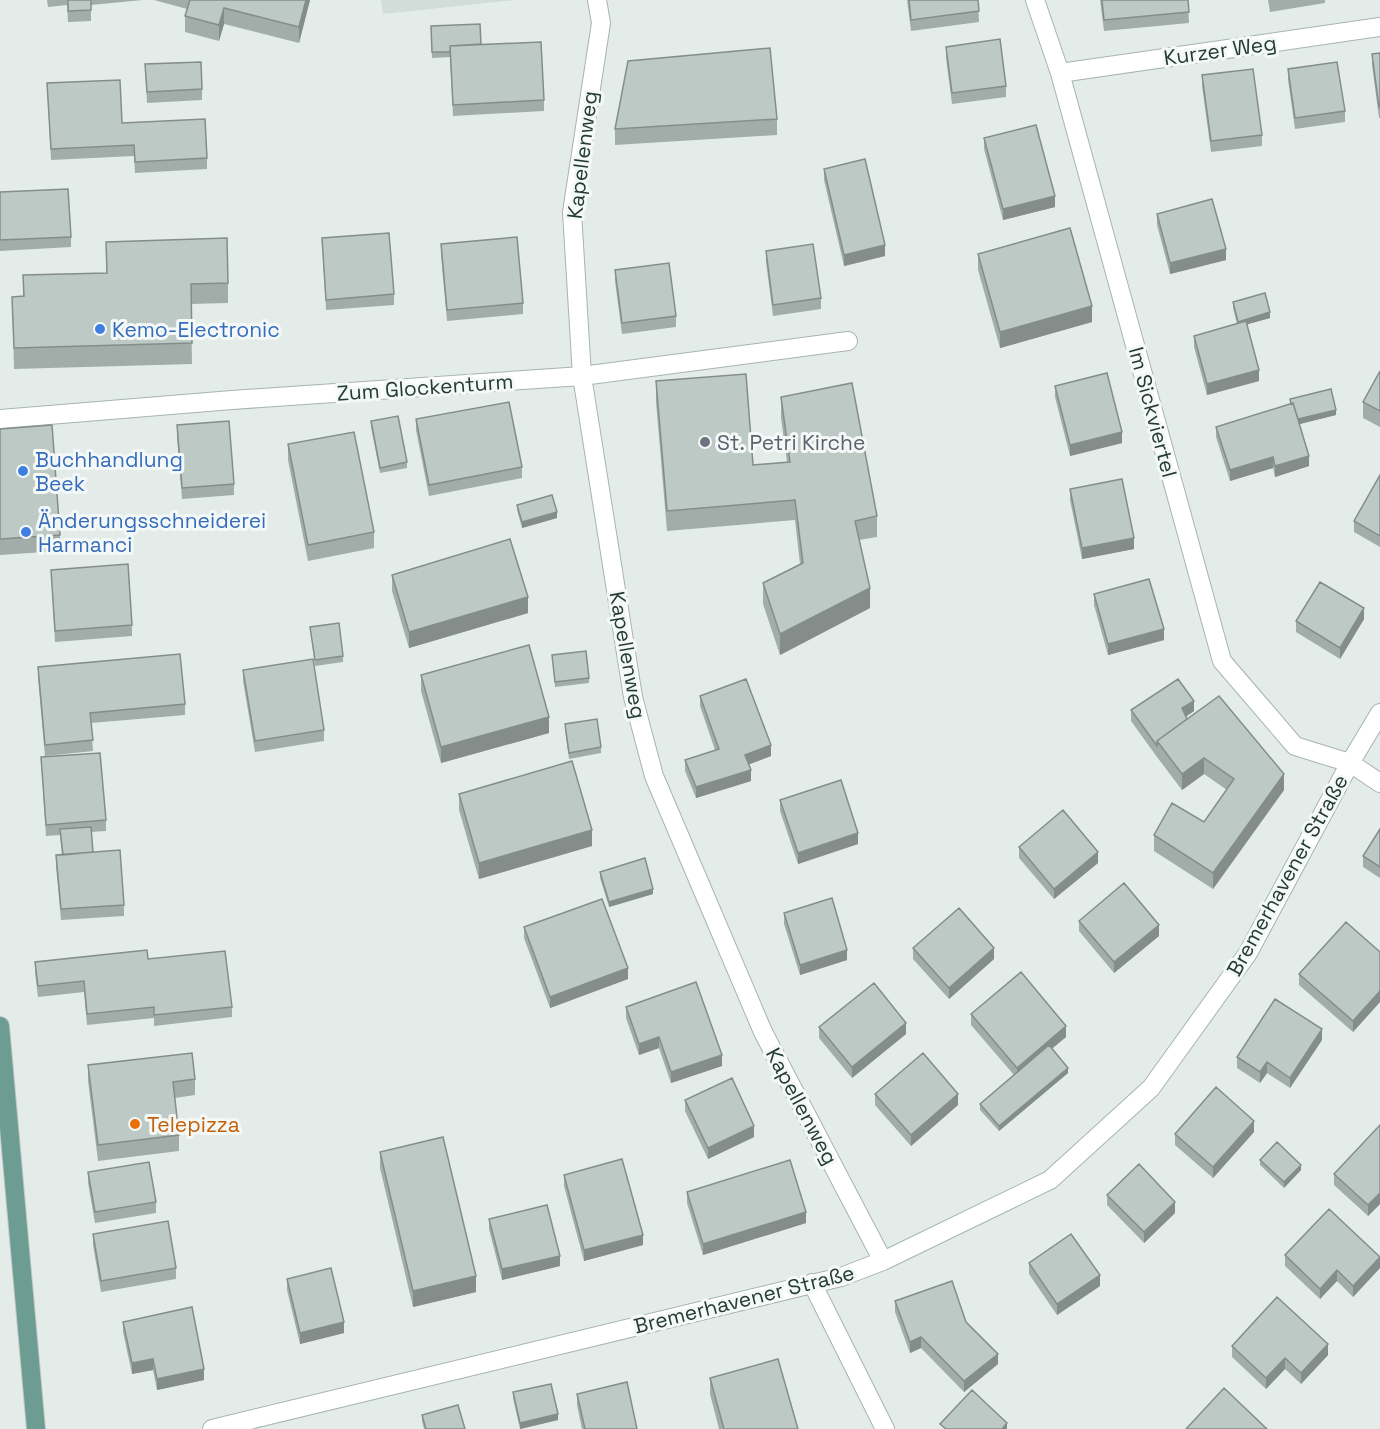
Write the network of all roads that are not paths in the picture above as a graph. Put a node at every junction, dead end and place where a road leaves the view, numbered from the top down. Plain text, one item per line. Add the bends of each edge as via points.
1 (597, 0) edge
2 (1035, 0) edge
3 (1380, 27) edge
4 (1060, 74) junction
5 (848, 341) dead end
6 (582, 376) junction
7 (0, 419) edge
8 (1380, 713) edge
9 (1350, 764) junction
10 (1380, 783) edge
11 (0, 1026) edge
12 (884, 1261) junction
13 (812, 1283) junction
14 (36, 1429) edge
15 (212, 1429) edge
16 (885, 1429) edge

1 - 6 street, Kapellenweg via 601,23 572,212
2 - 4 street, Im Sickviertel
3 - 4 street, Kurzer Weg
4 - 9 street, Im Sickviertel via 1222,661 1295,746
5 - 6 street, Zum Glockenturm
6 - 7 street, Zum Glockenturm
6 - 12 street, Kapellenweg via 633,697 654,776 763,1032
8 - 9 street, Bremerhavener Straße
9 - 10 street, Im Sickviertel
9 - 12 street, Bremerhavener Straße via 1248,953 1151,1088 1050,1180
11 - 14 main road
12 - 13 street, Bremerhavener Straße
13 - 15 street, Bremerhavener Straße
13 - 16 street

